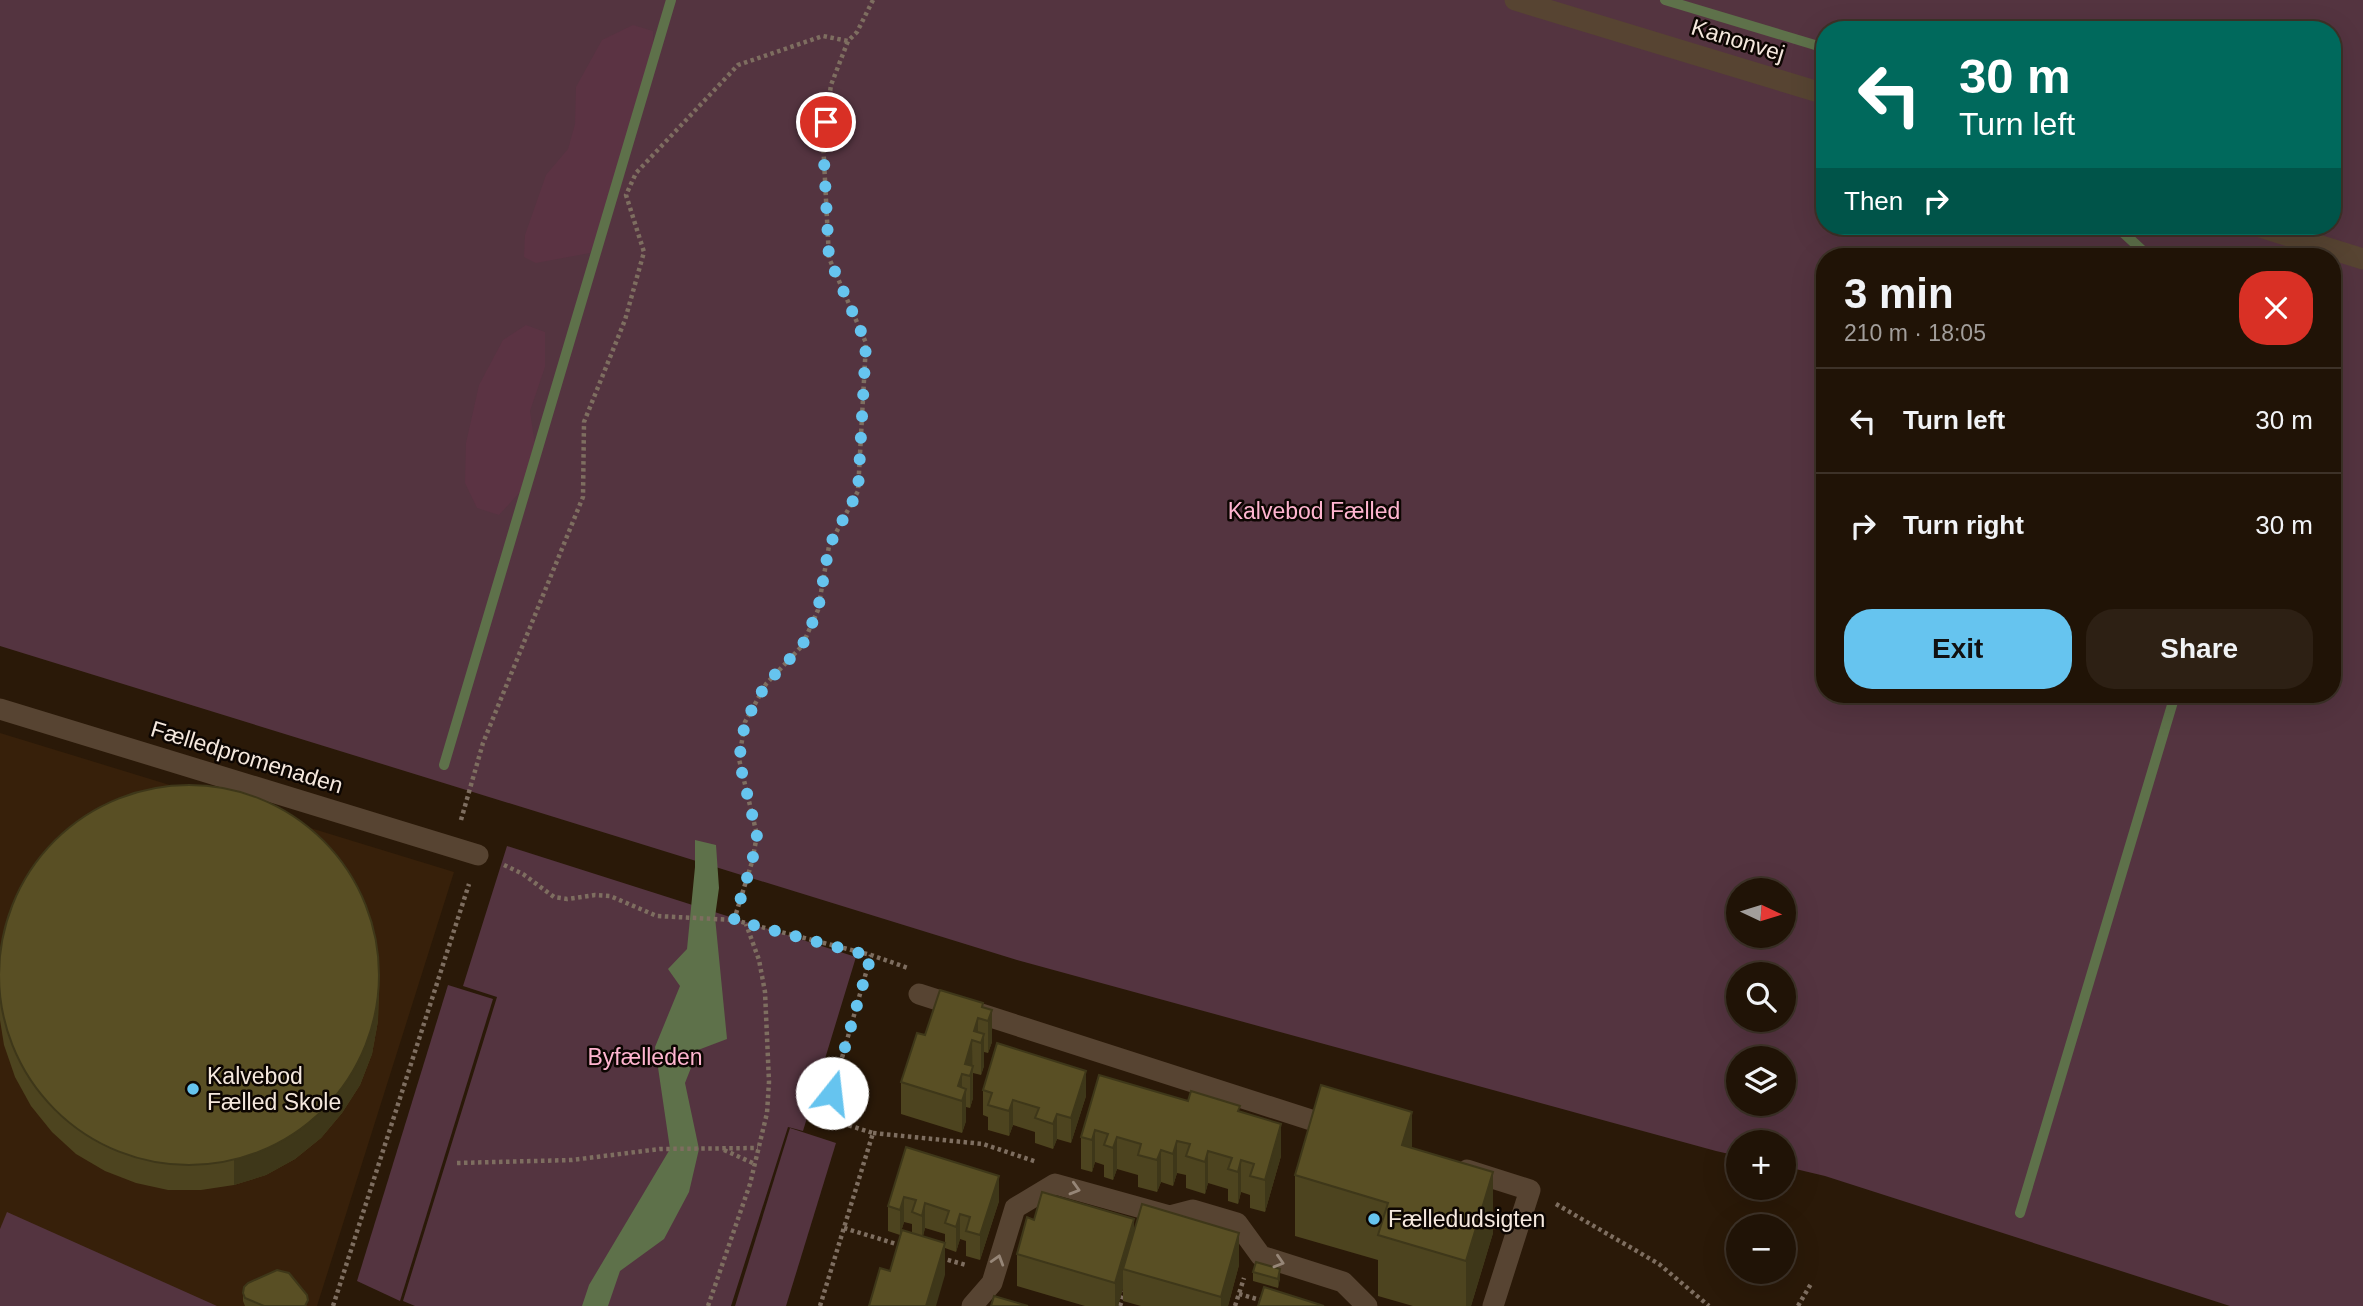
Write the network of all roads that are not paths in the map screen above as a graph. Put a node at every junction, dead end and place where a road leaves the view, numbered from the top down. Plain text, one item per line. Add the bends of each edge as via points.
1 (1515, 0) edge
2 (1816, 91) edge
3 (2286, 235) edge
4 (2328, 248) edge
5 (2341, 252) edge
6 (2363, 259) edge
7 (0, 709) edge
8 (478, 855) road end
9 (919, 994) dead end
10 (1361, 1136) edge
11 (1453, 1165) edge
12 (972, 1306) edge
13 (1367, 1306) edge
14 (1493, 1306) edge

1 - 2 street, Kanonvej
3 - 4 street
5 - 6 street
7 - 8 street, Fælledpromenaden
9 - 10 street
11 - 14 street via 1530,1190
12 -> 13 street via 990,1286 1015,1208 1055,1184 1170,1216 1194,1210 1237,1223 1261,1256 1343,1282

